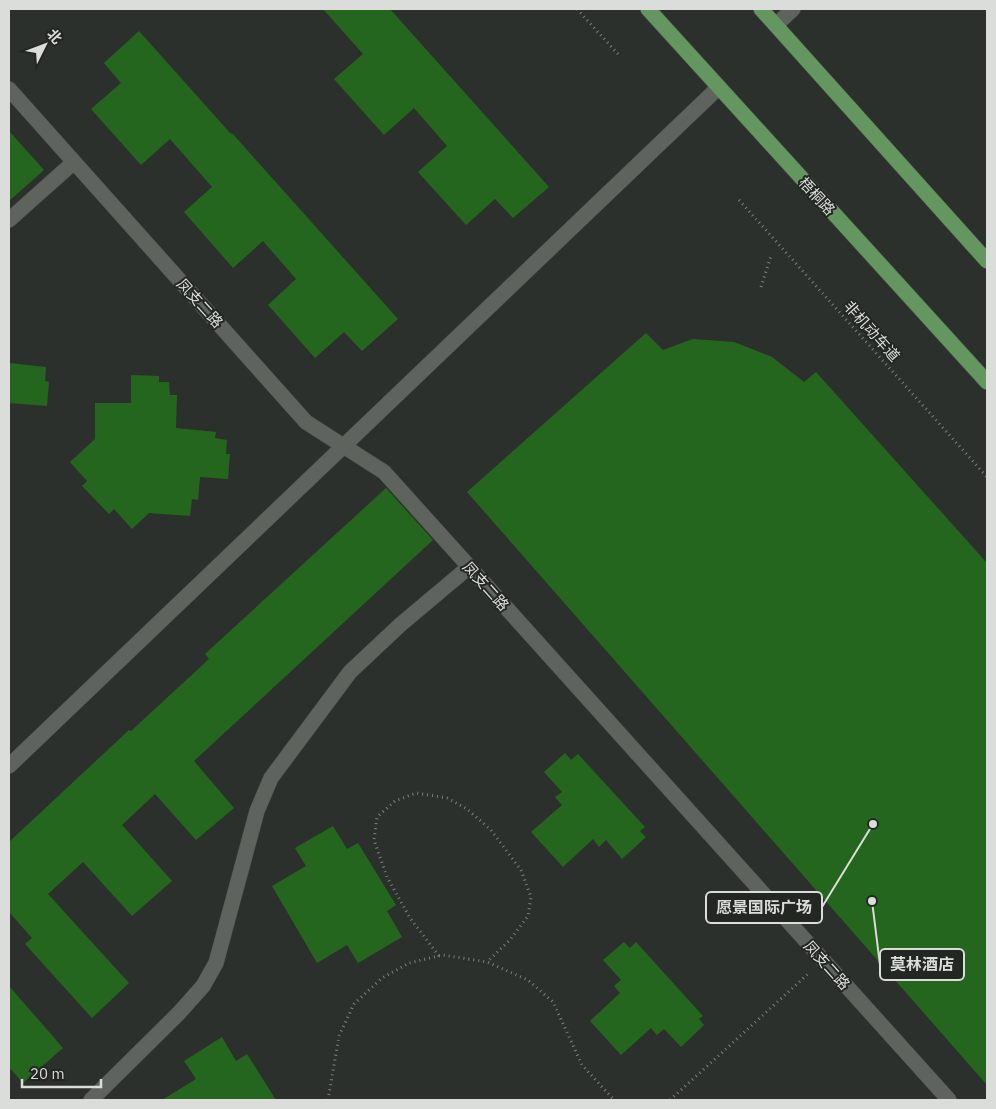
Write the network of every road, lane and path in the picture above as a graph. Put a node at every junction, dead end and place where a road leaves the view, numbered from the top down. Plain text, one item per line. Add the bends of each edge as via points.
1 (577, 9) edge
2 (648, 9) edge
3 (761, 9) edge
4 (793, 9) edge
5 (776, 25) junction
6 (618, 54) dead end
7 (719, 87) junction
8 (9, 89) edge
9 (74, 162) junction
10 (739, 200) dead end
11 (9, 220) edge
12 (771, 256) dead end
13 (987, 261) edge
14 (761, 287) dead end
15 (987, 382) edge
16 (343, 444) junction
17 (987, 477) edge
18 (469, 567) junction
19 (9, 766) edge
20 (438, 956) junction
21 (822, 960) junction
22 (487, 962) junction
23 (91, 1100) edge
24 (328, 1100) edge
25 (614, 1100) edge
26 (670, 1100) edge
27 (948, 1100) edge

1 - 6 path
2 - 7 main road, 梧桐路
3 - 5 main road
4 - 5 street
5 - 13 main road
7 - 15 main road, 梧桐路
7 - 16 street
8 - 9 street, 凤支二路
9 - 11 street
9 - 16 street, 凤支二路 via 306,422
10 - 17 path, 非机动车道
12 - 14 path
16 - 18 street, 凤支二路 via 384,472
16 - 19 street
18 - 21 street, 凤支二路
18 - 23 street via 400,624 350,672 271,778 257,811 216,963 203,986 179,1013
20 - 22 path
20 - 22 path via 410,918 387,876 374,840 377,817 395,801 416,793 448,798 467,809 490,830 521,870 531,897 528,916 510,940
20 - 24 path via 409,963 382,978 354,1004 339,1036
21 - 26 path
21 - 27 street, 凤支二路
22 - 25 path via 528,980 553,1002 582,1065

